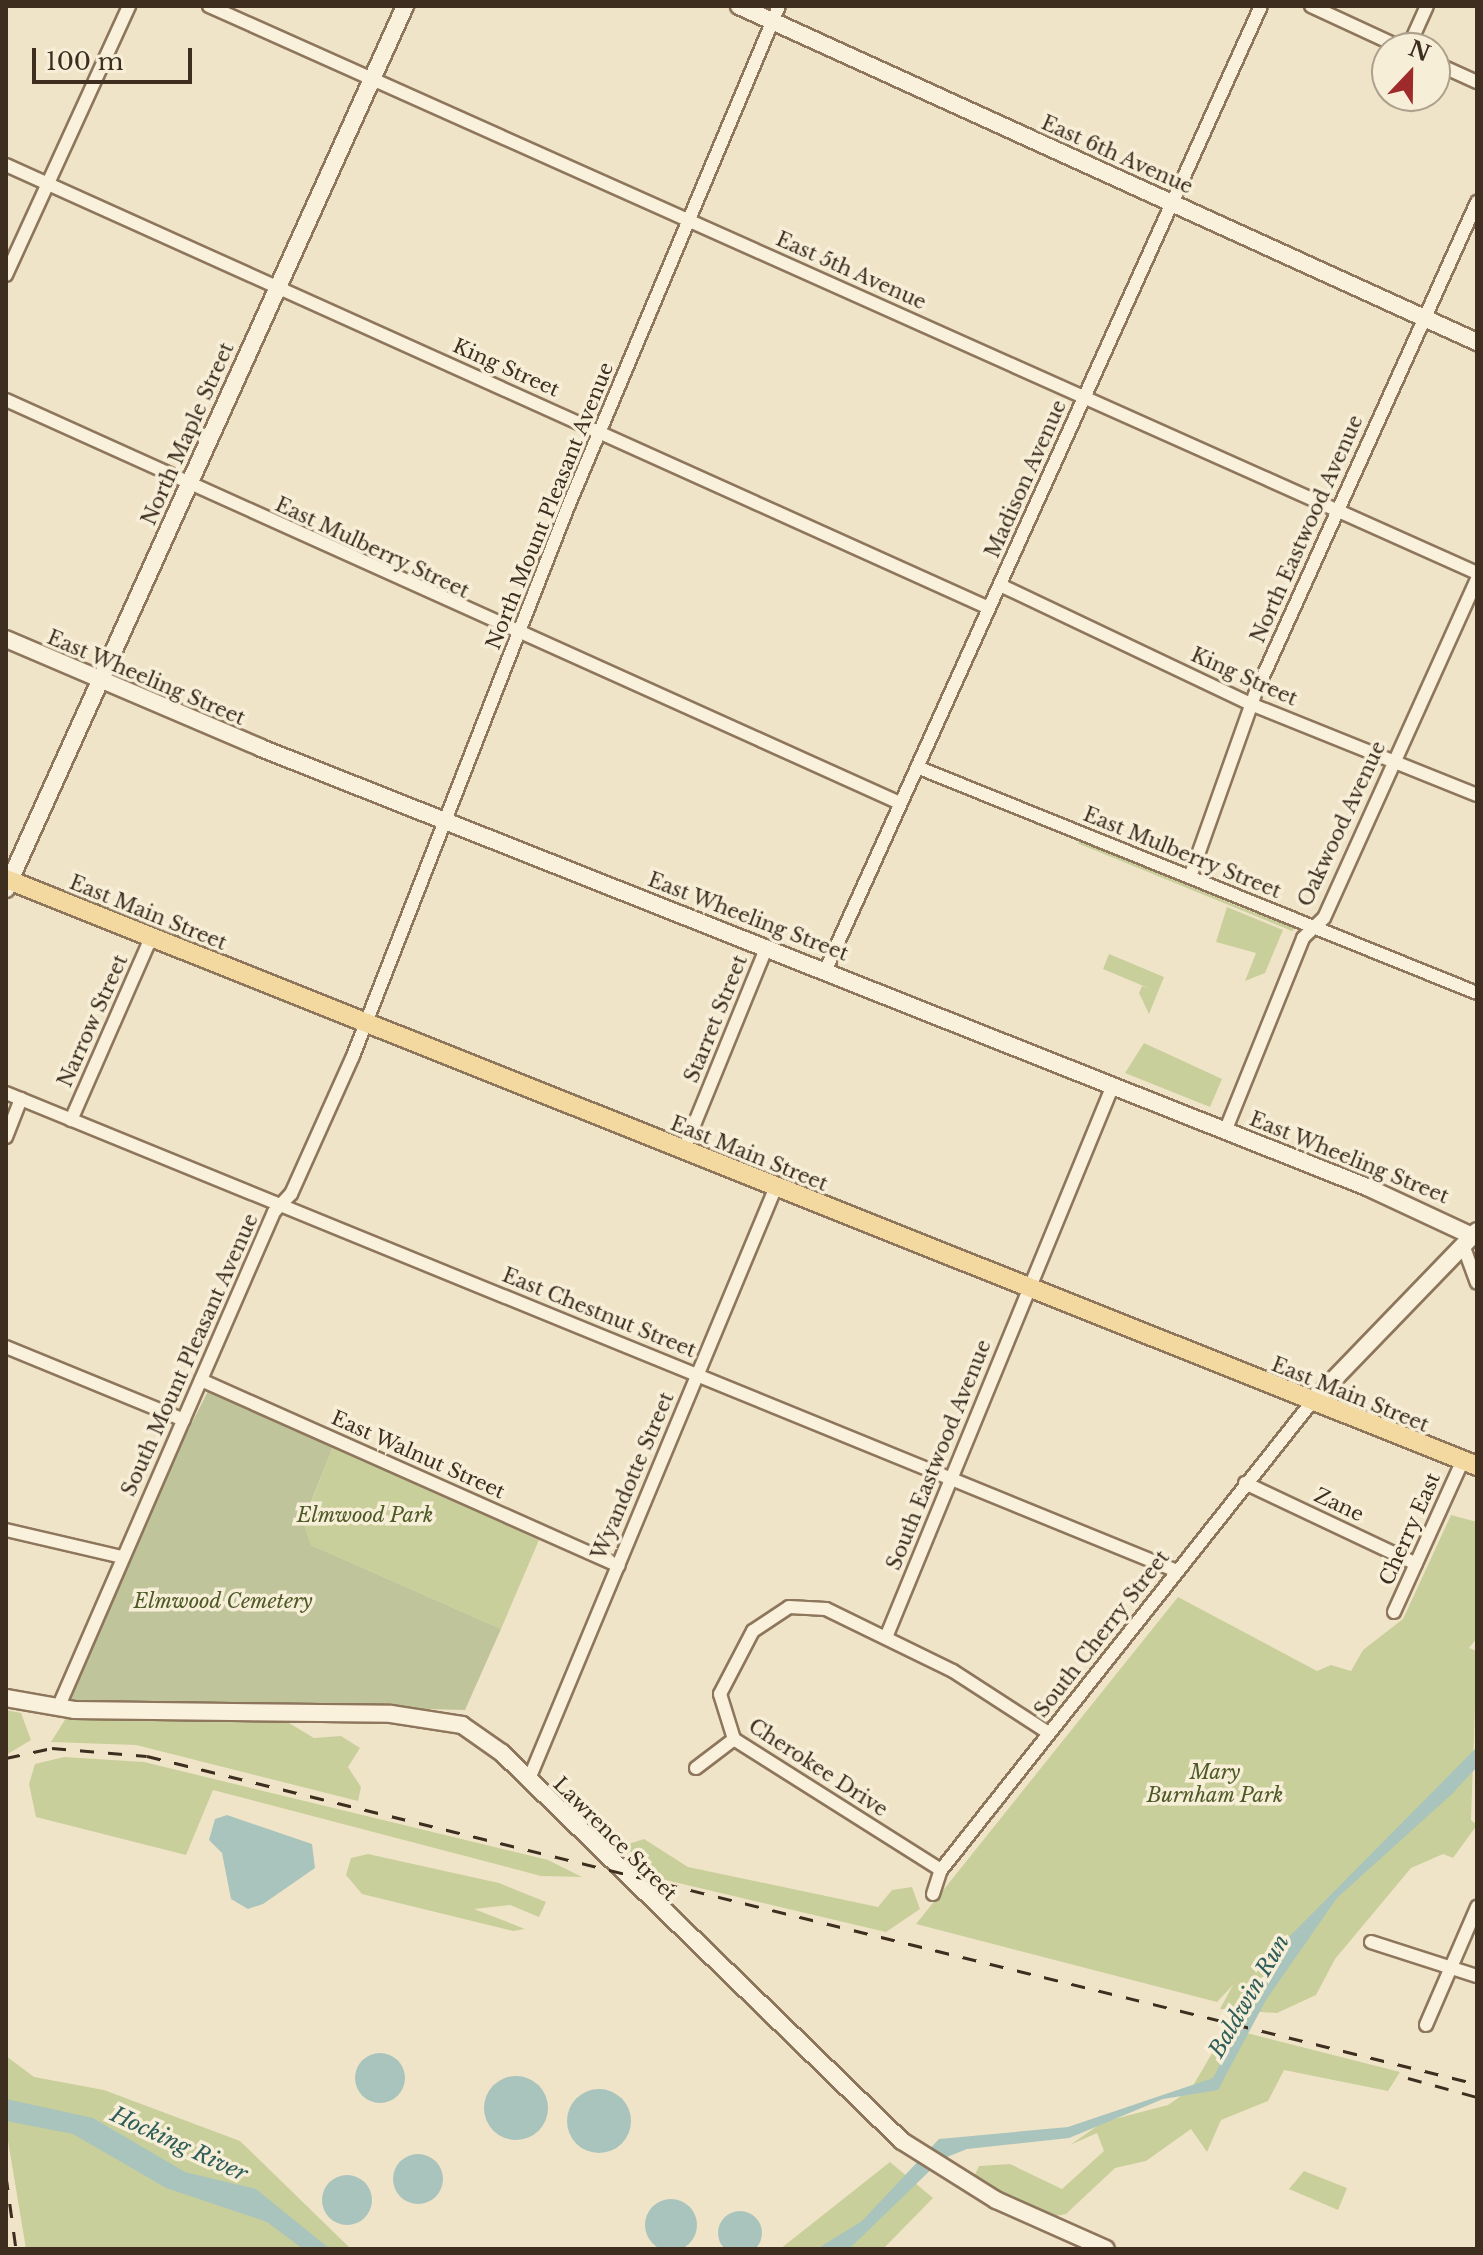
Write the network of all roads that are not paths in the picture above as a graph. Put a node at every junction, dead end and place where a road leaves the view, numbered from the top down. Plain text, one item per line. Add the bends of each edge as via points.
1 (129, 6) edge
2 (209, 6) edge
3 (405, 6) edge
4 (739, 6) edge
5 (1261, 6) edge
6 (1311, 6) edge
7 (1427, 6) edge
8 (776, 13) edge
9 (1413, 32) edge
10 (1371, 33) edge
11 (1451, 70) edge
12 (372, 79) junction
13 (1477, 82) edge
14 (6, 165) edge
15 (49, 184) junction
16 (1174, 202) junction
17 (1477, 202) edge
18 (685, 219) junction
19 (6, 275) edge
20 (275, 286) junction
21 (1425, 318) junction
22 (1477, 342) edge
23 (1085, 397) junction
24 (6, 400) edge
25 (600, 432) junction
26 (187, 483) junction
27 (1337, 511) junction
28 (1477, 576) edge
29 (1000, 585) junction
30 (989, 608) junction
31 (517, 637) junction
32 (6, 639) edge
33 (101, 681) junction
34 (1253, 705) junction
35 (1395, 761) junction
36 (917, 767) junction
37 (1477, 795) edge
38 (900, 803) junction
39 (446, 821) junction
40 (1190, 877) junction
41 (8, 883) edge
42 (1313, 927) junction
43 (151, 938) junction
44 (767, 946) junction
45 (826, 969) junction
46 (1477, 993) edge
47 (366, 1024) junction
48 (1113, 1085) junction
49 (6, 1093) edge
50 (21, 1099) junction
51 (71, 1120) junction
52 (1226, 1129) junction
53 (6, 1137) edge
54 (683, 1152) junction
55 (775, 1189) junction
56 (284, 1204) junction
57 (1471, 1237) edge
58 (1477, 1283) edge
59 (1028, 1291) junction
60 (6, 1347) edge
61 (698, 1375) junction
62 (201, 1380) junction
63 (1311, 1403) junction
64 (184, 1420) junction
65 (1469, 1464) edge
66 (950, 1480) junction
67 (1245, 1483) junction
68 (6, 1530) edge
69 (122, 1557) junction
70 (1416, 1564) junction
71 (618, 1566) junction
72 (1177, 1571) junction
73 (1394, 1612) dead end
74 (887, 1635) junction
75 (6, 1698) edge
76 (58, 1708) junction
77 (1049, 1733) junction
78 (734, 1739) junction
79 (696, 1768) dead end
80 (529, 1779) junction
81 (941, 1870) junction
82 (933, 1894) dead end
83 (1477, 1907) edge
84 (1371, 1942) dead end
85 (1451, 1968) junction
86 (1477, 1976) edge
87 (1426, 2025) dead end
88 (1106, 2249) edge

1 - 15 street
2 - 12 street, East 5th Avenue
3 - 12 street, North Maple Street
4 - 8 street, East 6th Avenue
5 - 16 street, Madison Avenue
6 - 10 street
7 - 9 street
8 - 16 street, East 6th Avenue
8 - 18 street, North Mount Pleasant Avenue
11 - 13 street
12 - 18 street, East 5th Avenue
12 - 20 street, North Maple Street
14 - 15 street, King Street
15 - 19 street
15 - 20 street, King Street
16 - 21 street, East 6th Avenue
16 - 23 street, Madison Avenue
17 - 21 street, North Eastwood Avenue
18 - 23 street, East 5th Avenue
18 - 25 street, North Mount Pleasant Avenue
20 - 25 street, King Street
20 - 26 street, North Maple Street
21 - 22 street, East 6th Avenue
21 - 27 street, North Eastwood Avenue
23 - 27 street, East 5th Avenue
23 - 29 street, Madison Avenue
24 - 26 street, East Mulberry Street
25 - 30 street, King Street
25 - 31 street, North Mount Pleasant Avenue
26 - 31 street, East Mulberry Street
26 - 33 street, North Maple Street
27 - 28 street, East 5th Avenue
27 - 34 street, North Eastwood Avenue
28 - 35 street, Oakwood Avenue
29 - 30 street, Madison Avenue
29 - 34 street, King Street
30 - 36 street, Madison Avenue
31 - 38 street, East Mulberry Street
31 - 39 street, North Mount Pleasant Avenue
32 - 33 street, East Wheeling Street
33 - 39 street, East Wheeling Street
33 - 41 street, North Maple Street
34 - 35 street, King Street
34 - 40 street, North Eastwood Avenue
35 - 37 street, King Street
35 - 42 street, Oakwood Avenue
36 - 38 street, Madison Avenue
36 - 40 street, East Mulberry Street
38 - 45 street, Madison Avenue
39 - 44 street, East Wheeling Street
39 - 47 street, North Mount Pleasant Avenue
40 - 42 street, East Mulberry Street
41 - 43 main road, East Main Street
42 - 46 street, East Mulberry Street
42 - 52 street, Oakwood Avenue via 1266,1026
43 - 47 main road, East Main Street
43 - 51 street, Narrow Street
44 - 45 street, East Wheeling Street
44 - 54 street, Starret Street
45 - 48 street, East Wheeling Street
47 - 54 main road, East Main Street
47 - 56 street, South Mount Pleasant Avenue
48 - 52 street, East Wheeling Street
48 - 59 street
49 - 50 street, East Chestnut Street
50 - 51 street, East Chestnut Street
50 - 53 street
51 - 56 street, East Chestnut Street
52 - 57 street, East Wheeling Street
54 - 55 main road, East Main Street
55 - 59 main road, East Main Street
55 - 61 street, Wyandotte Street
56 - 61 street, East Chestnut Street
56 - 62 street, South Mount Pleasant Avenue
57 - 58 street
57 - 63 street
59 - 63 main road, East Main Street
59 - 66 street, South Eastwood Avenue
60 - 64 street
61 - 66 street, East Chestnut Street
61 - 71 street, Wyandotte Street
62 - 64 street, South Mount Pleasant Avenue
62 - 71 street, East Walnut Street
63 - 65 main road, East Main Street
63 - 67 street, South Cherry Street
64 - 69 street, South Mount Pleasant Avenue
65 - 70 street, Cherry East
66 - 72 street, East Chestnut Street
66 - 74 street, South Eastwood Avenue
67 - 70 street, Zane
67 - 72 street, South Cherry Street
68 - 69 street
69 - 76 street, South Mount Pleasant Avenue
70 - 73 street, Cherry East
71 - 80 street, Wyandotte Street
72 - 77 street, South Cherry Street
74 - 77 street, Cherokee Drive
74 - 78 street, Cherokee Drive via 815,1606 766,1618 722,1685 722,1713
75 - 76 street, Lawrence Street
76 - 80 street, Lawrence Street via 438,1718 482,1737
77 - 81 street, South Cherry Street
78 - 79 street
78 - 81 street, Cherokee Drive
80 - 88 street, Lawrence Street via 830,2079 914,2150 950,2174
81 - 82 street, South Cherry Street
83 - 85 street
84 - 85 street
85 - 86 street
85 - 87 street

